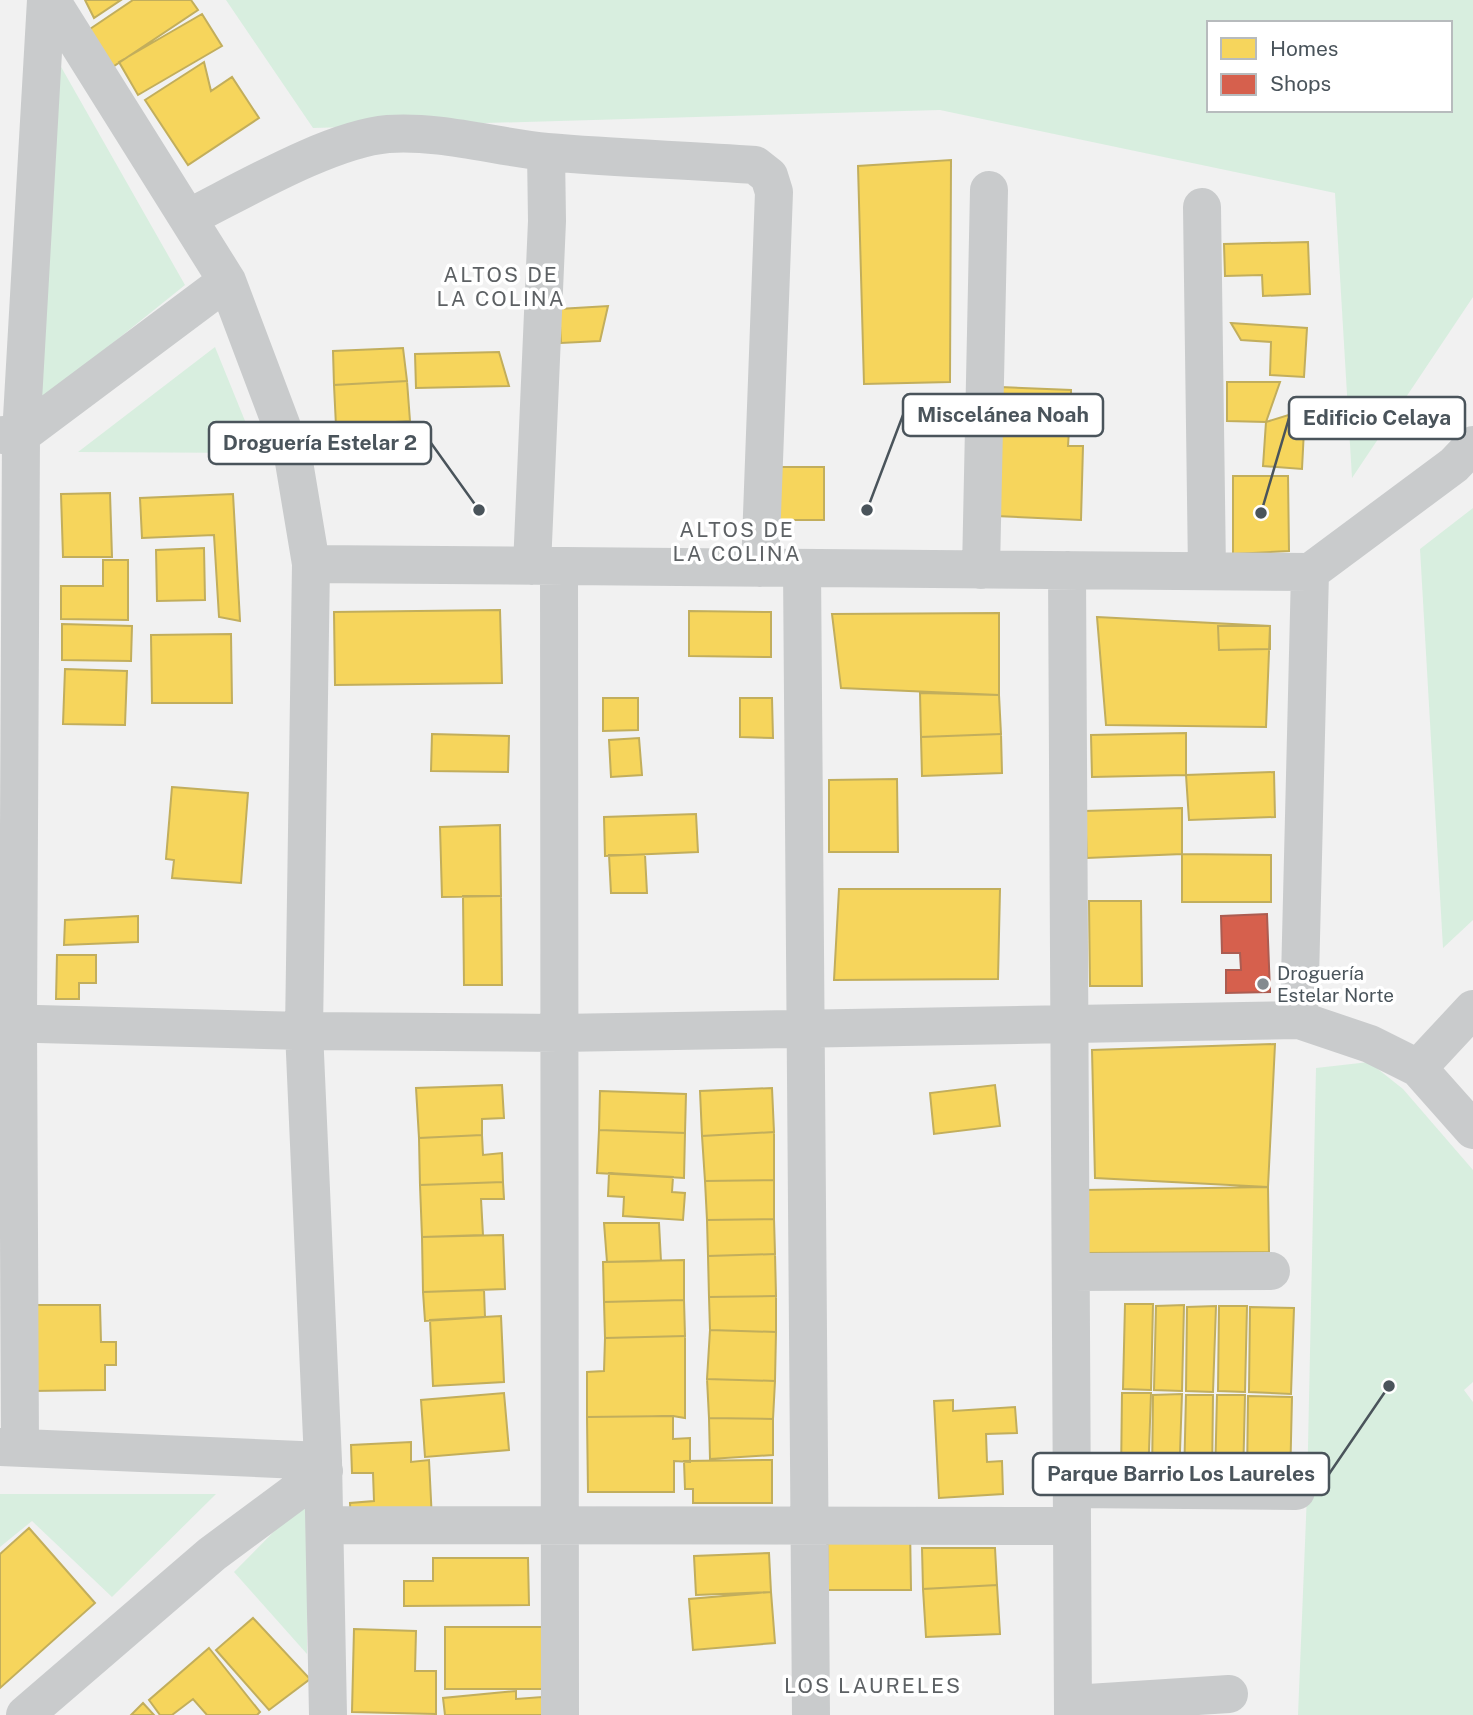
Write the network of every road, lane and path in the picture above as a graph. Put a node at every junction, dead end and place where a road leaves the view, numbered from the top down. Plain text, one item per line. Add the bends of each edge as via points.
1 (48, 0) edge
2 (546, 152) junction
3 (989, 190) dead end
4 (1202, 207) dead end
5 (187, 218) junction
6 (227, 281) junction
7 (10, 435) edge
8 (1473, 445) edge
9 (311, 564) junction
10 (546, 566) junction
11 (761, 568) junction
12 (802, 568) junction
13 (981, 570) junction
14 (1068, 570) junction
15 (1207, 571) junction
16 (1310, 572) junction
17 (1473, 1009) edge
18 (1299, 1020) junction
19 (9, 1023) edge
20 (1070, 1024) junction
21 (804, 1028) junction
22 (304, 1031) junction
23 (559, 1033) junction
24 (1418, 1068) junction
25 (1473, 1130) edge
26 (1271, 1271) dead end
27 (1070, 1272) junction
28 (10, 1447) edge
29 (323, 1466) junction
30 (1296, 1491) dead end
31 (1072, 1507) junction
32 (325, 1525) junction
33 (561, 1525) junction
34 (811, 1525) junction
35 (1229, 1694) dead end
36 (1073, 1709) edge
37 (25, 1715) edge
38 (328, 1715) edge
39 (560, 1715) edge
40 (811, 1715) edge

1 - 5 street
1 - 7 street
2 - 5 street via 388,134 303,161
2 - 10 street
2 - 11 street via 755,165 769,176 774,192
3 - 13 street
4 - 15 street
5 - 6 street
6 - 7 street
6 - 9 street via 293,456
7 - 19 street
8 - 16 street via 1454,465
9 - 10 street
9 - 22 street
10 - 11 street
10 - 23 street
11 - 12 street
12 - 13 street
12 - 21 street
13 - 14 street
14 - 15 street
14 - 20 street
15 - 16 street
16 - 18 street
17 - 24 street
18 - 20 street
18 - 24 street via 1370,1044
19 - 22 street
19 - 28 street
20 - 21 street
20 - 27 street
21 - 23 street
21 - 34 street
22 - 23 street
22 - 29 street
23 - 33 street
24 - 25 street
26 - 27 street
27 - 31 street
28 - 29 street
29 - 32 street
29 - 37 street via 212,1554
30 - 31 street
31 - 34 street
31 - 36 street
32 - 33 street
32 - 38 street
33 - 34 street
33 - 39 street
34 - 40 street
35 - 36 street

